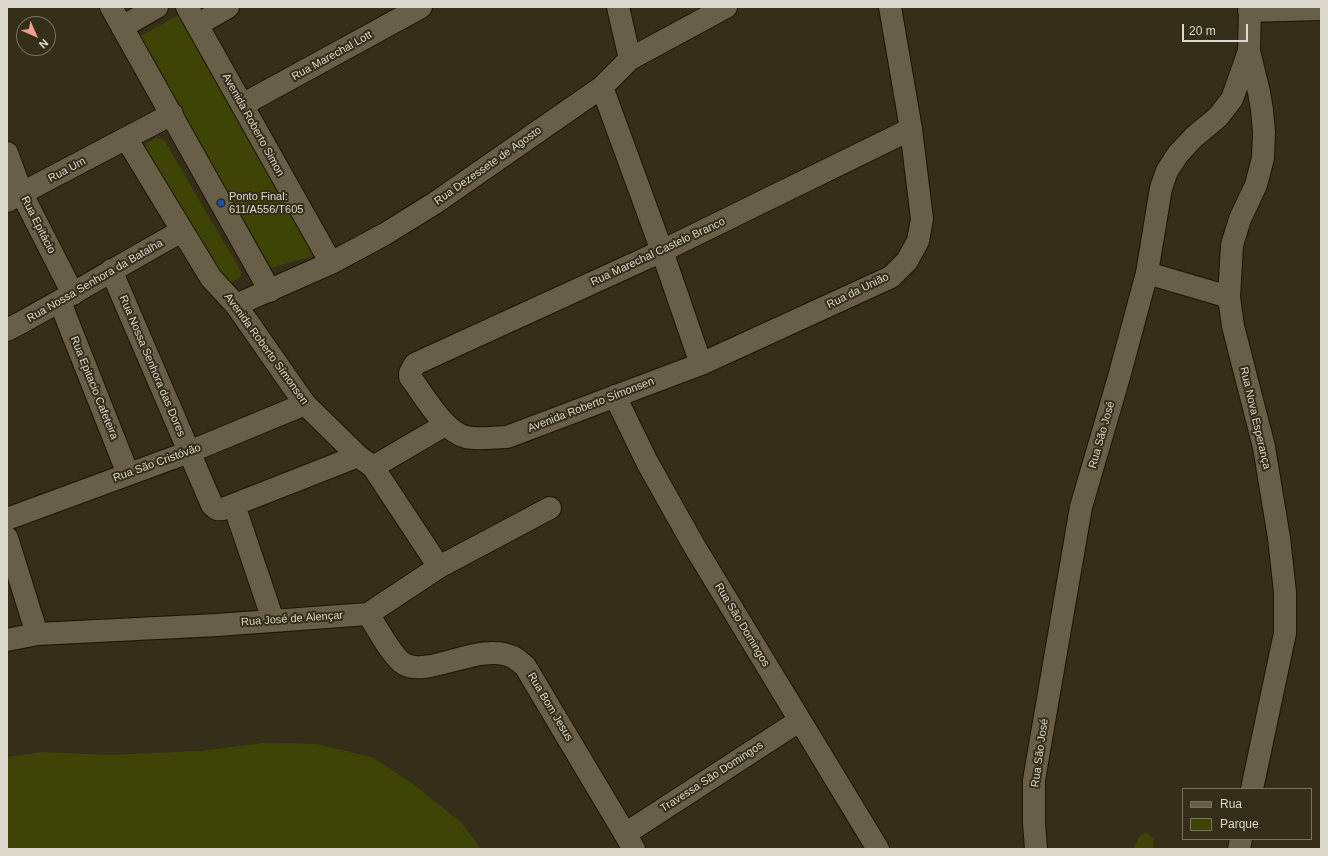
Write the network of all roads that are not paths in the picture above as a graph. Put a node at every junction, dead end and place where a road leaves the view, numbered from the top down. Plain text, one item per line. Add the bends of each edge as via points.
1 (111, 7) edge
2 (157, 7) edge
3 (228, 7) edge
4 (421, 7) edge
5 (618, 7) edge
6 (726, 7) edge
7 (890, 7) edge
8 (1250, 9) edge
9 (1321, 9) edge
10 (192, 16) edge
11 (122, 27) junction
12 (1249, 51) junction
13 (630, 59) junction
14 (602, 87) junction
15 (242, 105) junction
16 (172, 114) junction
17 (911, 128) junction
18 (126, 138) junction
19 (7, 153) edge
20 (14, 198) edge
21 (182, 231) junction
22 (662, 251) junction
23 (331, 263) junction
24 (111, 270) junction
25 (1146, 273) junction
26 (270, 291) junction
27 (67, 298) junction
28 (1229, 298) junction
29 (236, 305) junction
30 (7, 330) edge
31 (701, 364) junction
32 (410, 377) joint
33 (616, 396) junction
34 (305, 404) junction
35 (445, 424) junction
36 (189, 452) junction
37 (366, 461) junction
38 (128, 474) junction
39 (234, 505) junction
40 (550, 508) dead end
41 (7, 519) edge
42 (7, 538) edge
43 (439, 567) junction
44 (368, 614) junction
45 (273, 620) junction
46 (37, 634) junction
47 (7, 640) edge
48 (799, 721) junction
49 (1252, 788) edge
50 (630, 841) edge
51 (878, 849) edge
52 (1036, 849) edge

1 - 11 street
2 - 11 street
3 - 10 street
4 - 15 street, Rua Marechal Lott
5 - 13 street
6 - 13 street, Rua Dezessete de Agosto
7 - 17 street, Rua da União
8 - 9 street
8 - 12 street
10 - 15 street, Avenida Roberto Simon
11 - 16 street
12 - 25 street, Rua São José via 1232,99 1218,117 1178,154 1167,171 1161,188
12 - 28 street, Rua Nova Esperança via 1262,110 1263,158 1256,185 1240,219 1232,245
13 - 14 street, Rua Dezessete de Agosto
14 - 22 street
14 - 23 street, Rua Dezessete de Agosto via 435,203
15 - 23 street, Avenida Roberto Simon
16 - 18 street
16 - 26 street
17 - 22 street, Rua Marechal Castelo Branco
17 - 31 street, Rua da União via 922,219 918,241 907,261 891,277
18 - 20 street, Rua Um
18 - 21 street, Avenida Roberto Símonsen
19 - 20 street, Rua Epitácio
20 - 27 street, Rua Epitácio
21 - 24 street, Rua Nossa Senhora da Batalha
21 - 29 street, Avenida Roberto Símonsen via 211,278
22 - 31 street
22 - 32 street, Rua Marechal Castelo Branco via 415,364
23 - 26 street, Rua Dezessete de Agosto
24 - 27 street, Rua Nossa Senhora da Batalha
24 - 36 street, Rua Nossa Senhora das Dores
25 - 28 street
25 - 52 street, Rua São José via 1081,507 1034,780
26 - 29 street, Rua Dezessete de Agosto
27 - 30 street, Rua Nossa Senhora da Batalha
27 - 38 street, Rua Epitacio Cafeteira
28 - 49 street, Rua Nova Esperança via 1233,326 1264,447 1285,592 1285,633
29 - 34 street, Avenida Roberto Símonsen
31 - 33 street, Avenida Roberto Símonsen
32 - 35 street, Avenida Roberto Símonsen
33 - 35 street, Avenida Roberto Símonsen via 507,437 466,437 454,432
33 - 48 street, Rua São Domingos via 647,462
34 - 36 street, Rua São Cristóvão
34 - 37 street, Avenida Roberto Símonsen
35 - 37 street, Rua Nossa Senhora das Dores
36 - 38 street, Rua São Cristóvão
36 - 39 street, Rua Nossa Senhora das Dores via 212,505 218,510
37 - 39 street, Rua Nossa Senhora das Dores
37 - 43 street, Avenida Roberto Símonsen
38 - 41 street, Rua São Cristóvão
39 - 45 street
40 - 43 street, Rua José de Alençar
42 - 46 street
43 - 44 street, Rua José de Alençar
44 - 45 street, Rua José de Alençar
44 - 50 street, Rua Bom Jesus via 399,660 412,667 426,667 486,652 513,657 525,666
45 - 46 street, Rua José de Alençar
46 - 47 street, Rua José de Alençar
48 - 50 street, Travessa São Domingos
48 - 51 street, Rua São Domingos

